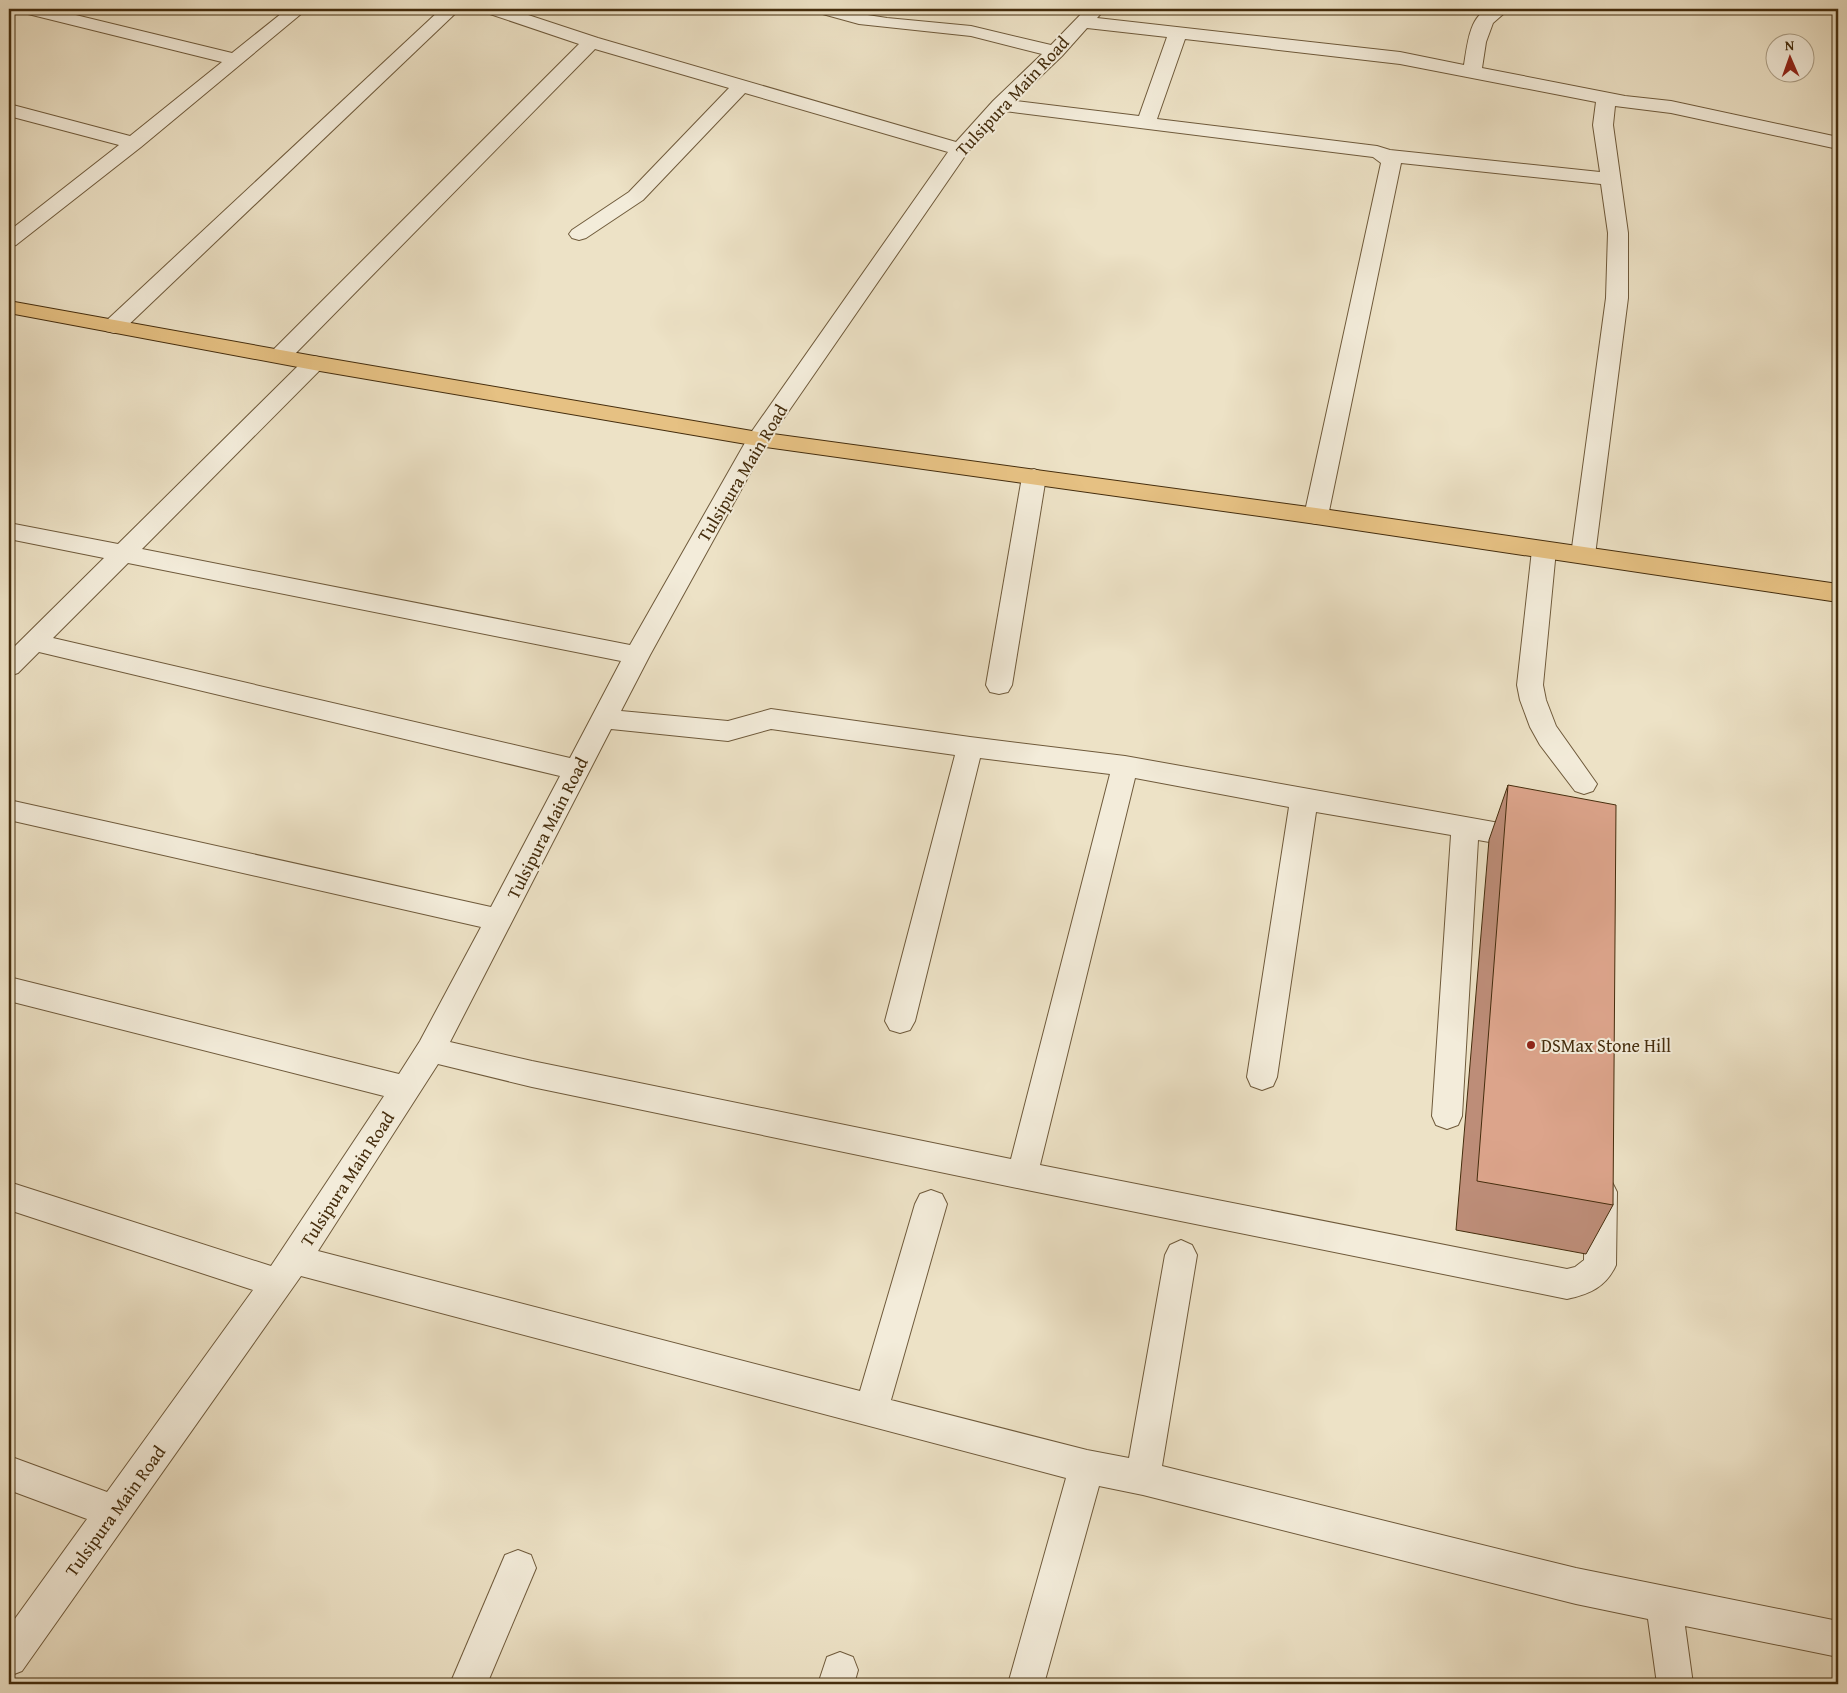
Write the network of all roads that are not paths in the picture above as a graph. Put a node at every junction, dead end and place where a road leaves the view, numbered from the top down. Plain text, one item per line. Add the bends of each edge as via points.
1 (30, 9) edge
2 (298, 9) edge
3 (451, 9) edge
4 (492, 9) edge
5 (825, 9) edge
6 (1500, 9) edge
7 (1089, 15) edge
8 (1178, 33) junction
9 (591, 42) junction
10 (1055, 52) junction
11 (236, 60) junction
12 (1472, 72) junction
13 (742, 85) junction
14 (1606, 99) junction
15 (1000, 105) junction
16 (9, 110) edge
17 (1146, 123) junction
18 (134, 143) junction
19 (1838, 143) edge
20 (960, 149) junction
21 (1386, 156) junction
22 (1610, 179) junction
23 (579, 234) dead end
24 (9, 241) edge
25 (9, 307) edge
26 (114, 326) junction
27 (280, 356) junction
28 (314, 363) junction
29 (758, 438) junction
30 (1034, 477) junction
31 (1316, 516) junction
32 (9, 531) edge
33 (1544, 550) junction
34 (121, 554) junction
35 (1583, 555) junction
36 (1838, 593) edge
37 (33, 642) junction
38 (637, 655) junction
39 (9, 667) edge
40 (998, 685) dead end
41 (604, 719) junction
42 (970, 747) junction
43 (1125, 766) junction
44 (577, 770) junction
45 (1584, 784) dead end
46 (1304, 800) junction
47 (9, 810) edge
48 (1465, 827) junction
49 (1549, 841) edge
50 (499, 920) junction
51 (9, 989) edge
52 (900, 1021) dead end
53 (431, 1050) junction
54 (1262, 1078) dead end
55 (406, 1089) junction
56 (1446, 1116) dead end
57 (1602, 1167) edge
58 (1022, 1175) junction
59 (9, 1196) edge
60 (931, 1204) dead end
61 (1181, 1255) dead end
62 (285, 1271) junction
63 (871, 1410) junction
64 (1087, 1467) junction
65 (9, 1473) edge
66 (1143, 1478) junction
67 (115, 1512) junction
68 (518, 1568) dead end
69 (1664, 1603) junction
70 (1838, 1640) edge
71 (9, 1658) edge
72 (468, 1684) edge
73 (1026, 1684) edge
74 (1675, 1684) edge

1 - 11 street
2 - 11 street
3 - 26 street
4 - 9 street
5 - 10 street via 859,19 970,30
6 - 12 street via 1485,20
7 - 8 street
7 - 10 street, Tulsipura Main Road
8 - 12 street via 1400,58
8 - 17 street
9 - 13 street
9 - 27 street
10 - 15 street, Tulsipura Main Road
11 - 18 street
12 - 14 street
13 - 20 street
13 - 23 street via 636,196
14 - 19 street via 1671,107
14 - 22 street via 1603,125
15 - 17 street
15 - 20 street, Tulsipura Main Road
16 - 18 street
17 - 21 street via 1377,152
18 - 24 street
20 - 29 street, Tulsipura Main Road
21 - 22 street
21 - 31 street via 1391,163
22 - 35 street via 1618,234 1617,298
25 - 26 main road
26 - 27 main road
27 - 28 main road
28 - 29 main road
28 - 34 street
29 - 30 main road
29 - 38 street, Tulsipura Main Road
30 - 31 main road
30 - 40 street
31 - 33 main road
32 - 34 street
33 - 35 main road
33 - 45 street via 1530,685 1533,705 1549,739
34 - 37 street
34 - 38 street
35 - 36 main road
37 - 39 street
37 - 44 street
38 - 41 street, Tulsipura Main Road
41 - 42 street via 728,732 771,719
41 - 44 street, Tulsipura Main Road
42 - 43 street
42 - 52 street
43 - 46 street
43 - 58 street
44 - 50 street, Tulsipura Main Road
46 - 48 street
46 - 54 street
47 - 50 street
48 - 49 street
48 - 56 street
50 - 53 street, Tulsipura Main Road
51 - 55 street
53 - 55 street, Tulsipura Main Road
53 - 58 street via 532,1074
55 - 62 street, Tulsipura Main Road
57 - 58 street via 1600,1265 1594,1274 1582,1281 1567,1284
59 - 62 street
60 - 63 street
61 - 66 street
62 - 63 street
62 - 67 street, Tulsipura Main Road
63 - 64 street
64 - 66 street
64 - 73 street
65 - 67 street
66 - 69 street via 1576,1586
67 - 71 street, Tulsipura Main Road
68 - 72 street
69 - 70 street
69 - 74 street

